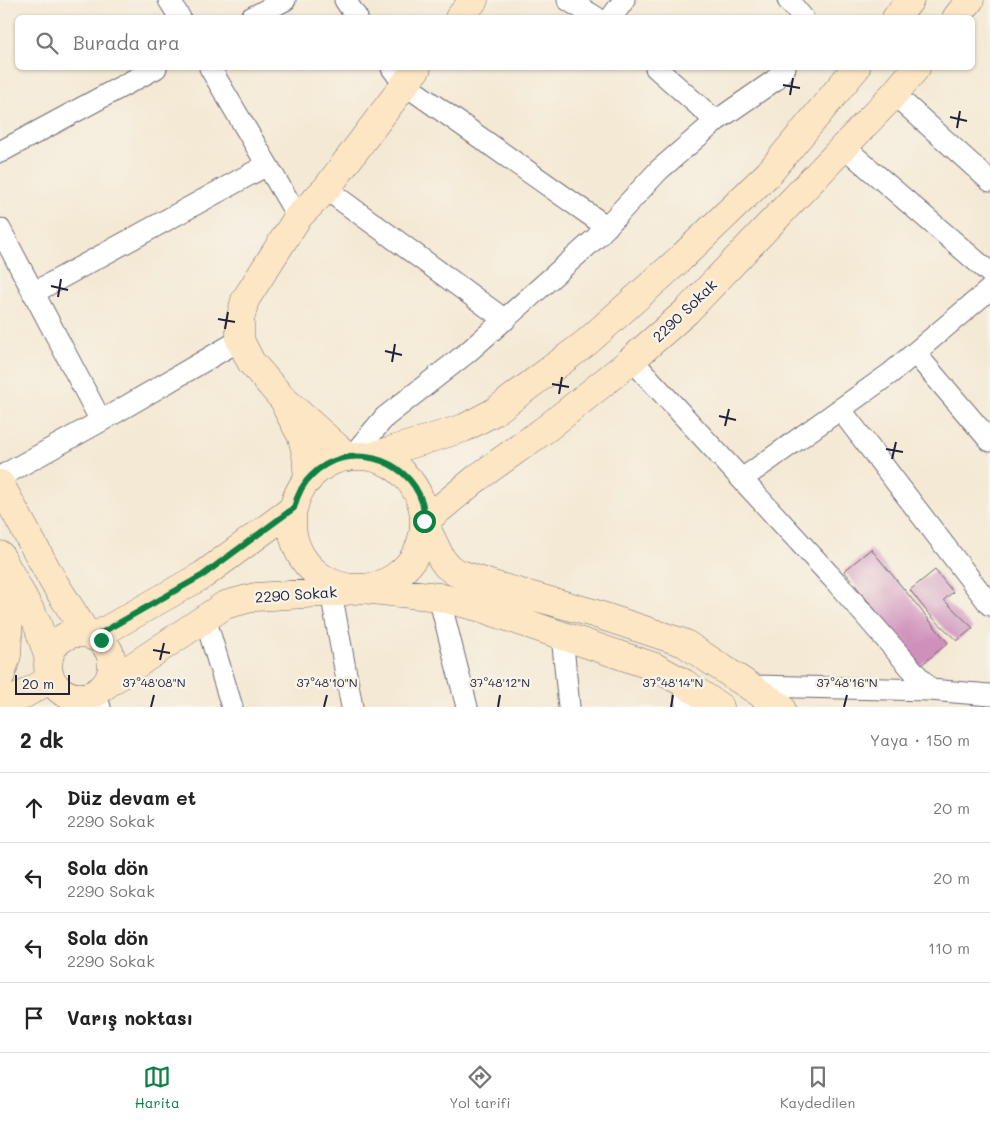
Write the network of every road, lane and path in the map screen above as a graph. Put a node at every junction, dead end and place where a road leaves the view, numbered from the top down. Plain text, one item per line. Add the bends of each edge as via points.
1 (169, 0) edge
2 (285, 0) edge
3 (345, 0) edge
4 (474, 0) edge
5 (568, 0) edge
6 (624, 0) edge
7 (788, 0) edge
8 (910, 0) edge
9 (970, 0) edge
10 (178, 15) edge
11 (257, 15) edge
12 (355, 15) edge
13 (462, 15) edge
14 (592, 15) edge
15 (612, 15) edge
16 (800, 15) edge
17 (898, 15) edge
18 (958, 15) edge
19 (152, 70) edge
20 (211, 70) edge
21 (658, 70) edge
22 (784, 70) edge
23 (854, 70) edge
24 (914, 70) edge
25 (404, 73) edge
26 (894, 94) junction
27 (716, 121) junction
28 (844, 147) junction
29 (0, 152) edge
30 (267, 165) junction
31 (990, 181) edge
32 (326, 189) junction
33 (298, 217) junction
34 (607, 227) junction
35 (0, 229) edge
36 (990, 273) edge
37 (990, 289) edge
38 (34, 293) junction
39 (504, 320) junction
40 (240, 340) junction
41 (915, 353) junction
42 (632, 360) junction
43 (282, 398) junction
44 (840, 409) junction
45 (101, 421) junction
46 (990, 441) edge
47 (357, 456) junction
48 (0, 477) edge
49 (742, 479) junction
50 (308, 480) junction
51 (0, 484) edge
52 (294, 508) junction
53 (425, 523) junction
54 (3, 560) edge
55 (362, 589) junction
56 (332, 592) junction
57 (440, 597) junction
58 (990, 605) edge
59 (205, 618) junction
60 (90, 635) junction
61 (562, 635) junction
62 (50, 669) junction
63 (0, 678) edge
64 (751, 686) junction
65 (685, 695) edge
66 (990, 695) edge
67 (90, 698) edge
68 (928, 699) edge
69 (2, 707) edge
70 (232, 707) edge
71 (352, 707) edge
72 (467, 707) edge
73 (569, 707) edge
74 (720, 707) edge
75 (782, 707) edge

1 - 10 street
2 - 11 street
3 - 12 street
4 - 13 main road
5 - 14 street
6 - 15 street
7 - 16 street
8 - 17 main road
9 - 18 main road
19 - 29 street
20 - 30 street
21 - 27 street
22 - 27 street via 776,80
23 - 47 main road, 2290 Sokak via 769,173 586,343 494,412 464,428
24 - 26 main road, 2290 Sokak
25 - 32 main road
25 - 34 street
26 - 28 main road, 2290 Sokak
26 - 31 street
27 - 34 street via 659,170
28 - 36 street
28 - 42 main road, 2290 Sokak via 687,311
30 - 33 street
30 - 38 street
32 - 33 main road
32 - 39 street
33 - 40 main road via 245,300
34 - 39 street
35 - 38 street
37 - 41 street
38 - 45 street
39 - 47 street via 385,417
40 - 43 main road via 251,362
40 - 45 street
41 - 44 street
41 - 46 street
42 - 49 street
42 - 53 main road, 2290 Sokak via 547,428 477,478
43 - 47 main road
43 - 50 main road via 302,437
44 - 49 street
44 - 58 street
45 - 48 street
47 - 50 main road, 2290 Sokak via 330,462
47 - 53 main road, 2290 Sokak via 396,466 412,482 422,502
49 - 68 street via 837,583
50 - 52 main road, 2290 Sokak via 299,492
51 - 60 main road via 53,581
52 - 55 main road, 2290 Sokak via 293,534 300,554 312,571 330,583
52 - 60 main road, 2290 Sokak via 203,575
53 - 55 main road, 2290 Sokak via 420,547 408,566 392,580
53 - 64 main road via 441,558 455,572 684,643
54 - 62 main road via 37,623
54 - 63 main road via 9,618 7,655
55 - 56 main road, 2290 Sokak
55 - 57 main road
56 - 59 main road, 2290 Sokak via 254,597 225,605
56 - 71 street
57 - 61 main road
57 - 72 street
59 - 67 main road, 2290 Sokak
59 - 70 street
60 - 62 main road, 2290 Sokak via 70,634 56,644
60 - 67 main road via 101,640 110,654 112,671
61 - 65 main road via 655,667
61 - 73 street
62 - 67 main road via 59,689 74,696
62 - 69 main road, 2290 Sokak
64 - 68 street
64 - 75 main road
65 - 74 main road
66 - 68 street

